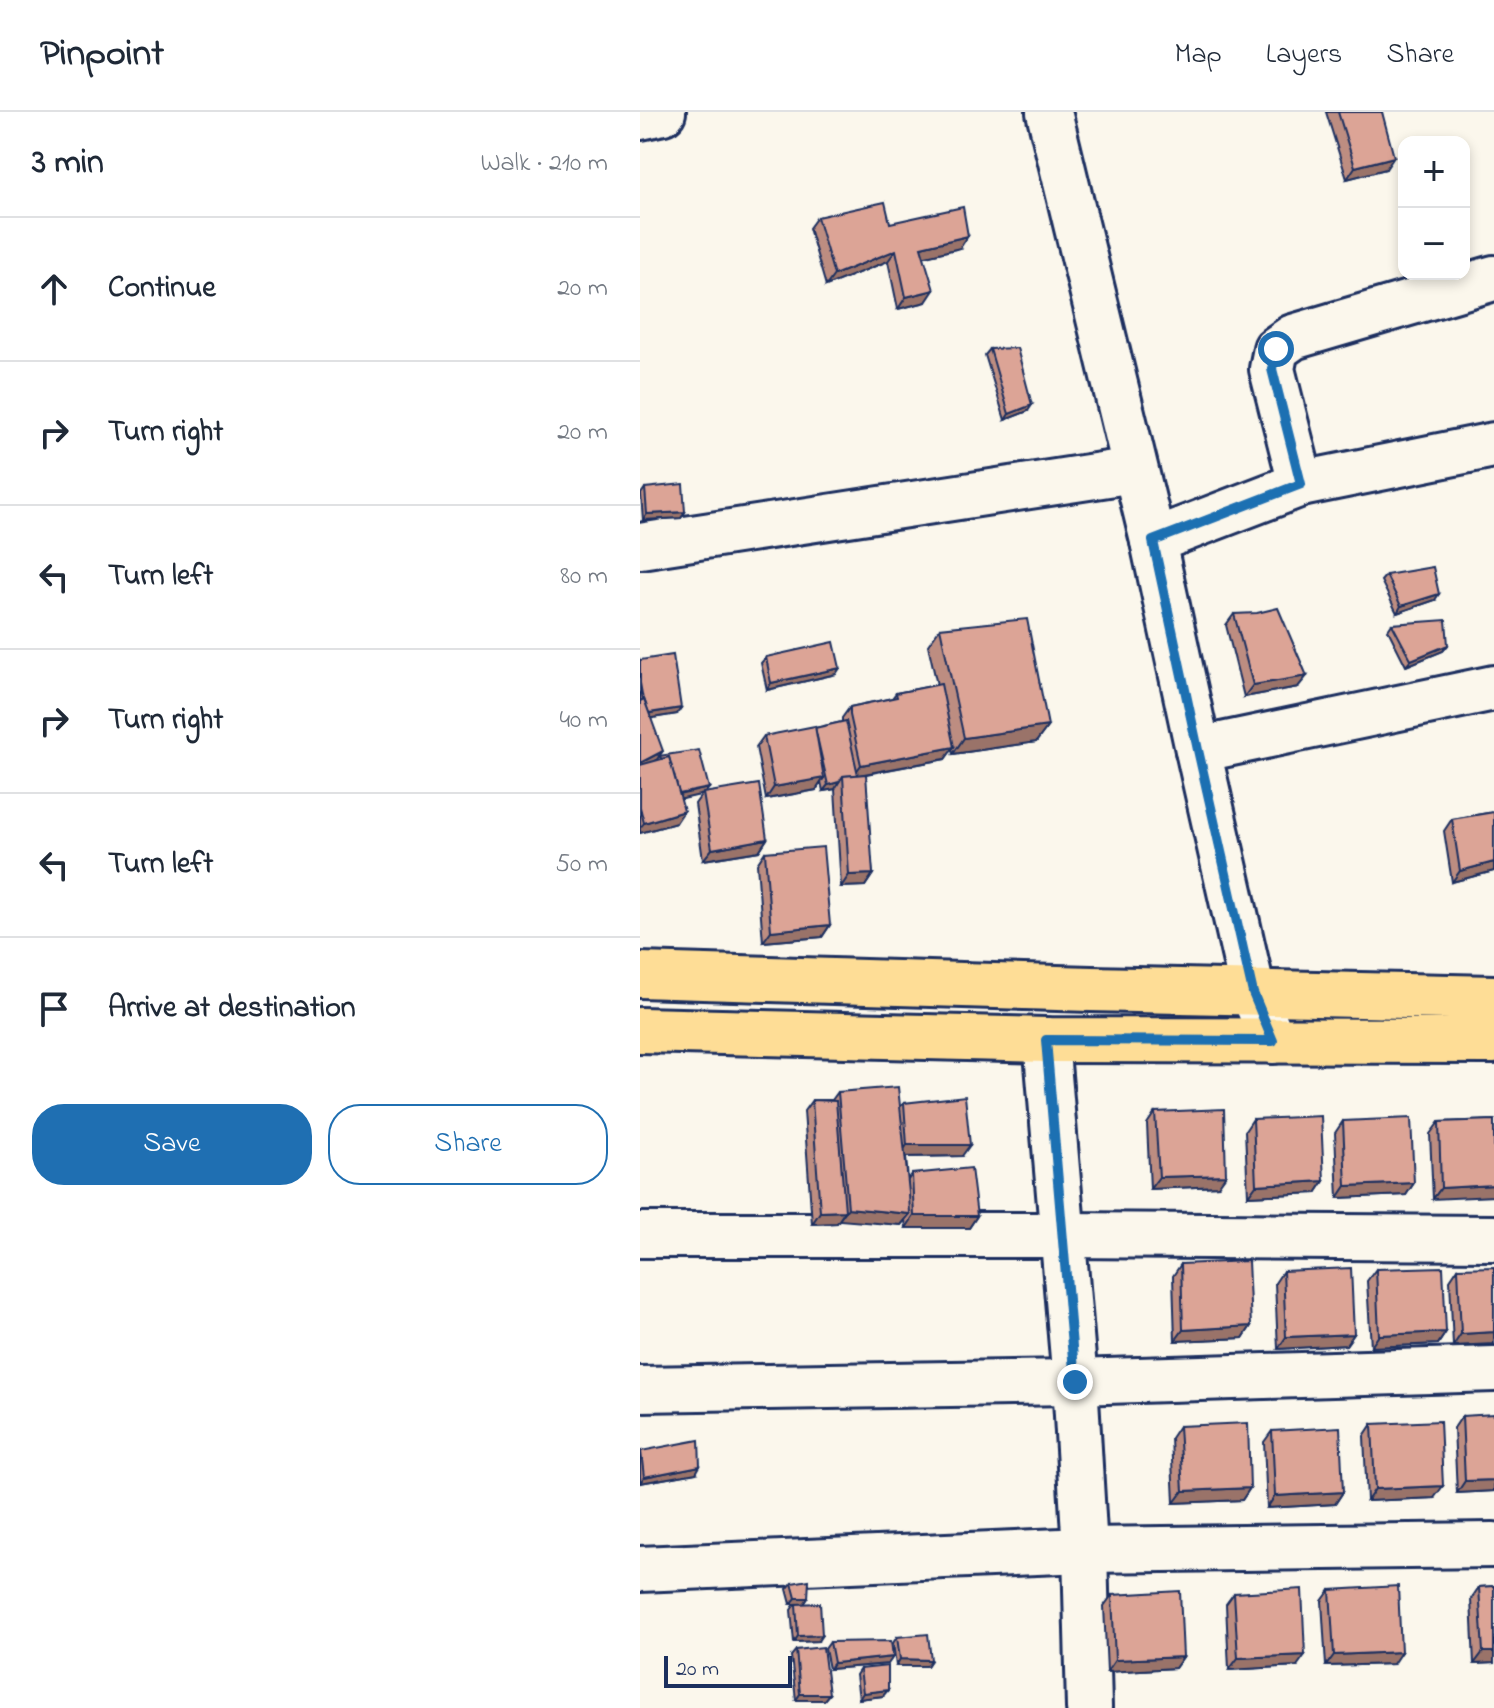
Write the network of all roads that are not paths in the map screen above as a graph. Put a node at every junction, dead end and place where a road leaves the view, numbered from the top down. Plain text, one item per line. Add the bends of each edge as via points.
1 (663, 112) edge
2 (1049, 112) edge
3 (640, 117) edge
4 (1494, 278) edge
5 (1494, 445) edge
6 (1134, 470) junction
7 (1301, 484) junction
8 (1153, 541) junction
9 (640, 546) edge
10 (1494, 688) edge
11 (1198, 750) junction
12 (640, 975) edge
13 (1253, 993) junction
14 (1494, 998) edge
15 (640, 1030) edge
16 (1046, 1040) junction
17 (1273, 1041) junction
18 (1494, 1041) edge
19 (640, 1235) edge
20 (1062, 1235) junction
21 (1494, 1238) edge
22 (1494, 1369) edge
23 (1075, 1382) junction
24 (640, 1389) edge
25 (1494, 1545) edge
26 (1085, 1550) junction
27 (640, 1569) edge
28 (1089, 1708) edge

1 - 3 street
2 - 6 street
4 - 7 street via 1293,337 1276,349 1272,369
5 - 7 street
6 - 8 street
6 - 9 street
7 - 8 street
8 - 11 street
10 - 11 street
11 - 13 street
12 - 13 main road
13 - 14 main road
13 - 17 street
15 - 16 main road
16 - 17 main road
16 - 20 street
17 - 18 main road
19 - 20 street
20 - 21 street
20 - 23 street
22 - 23 street
23 - 24 street
23 - 26 street
25 - 26 street
26 - 27 street
26 - 28 street

